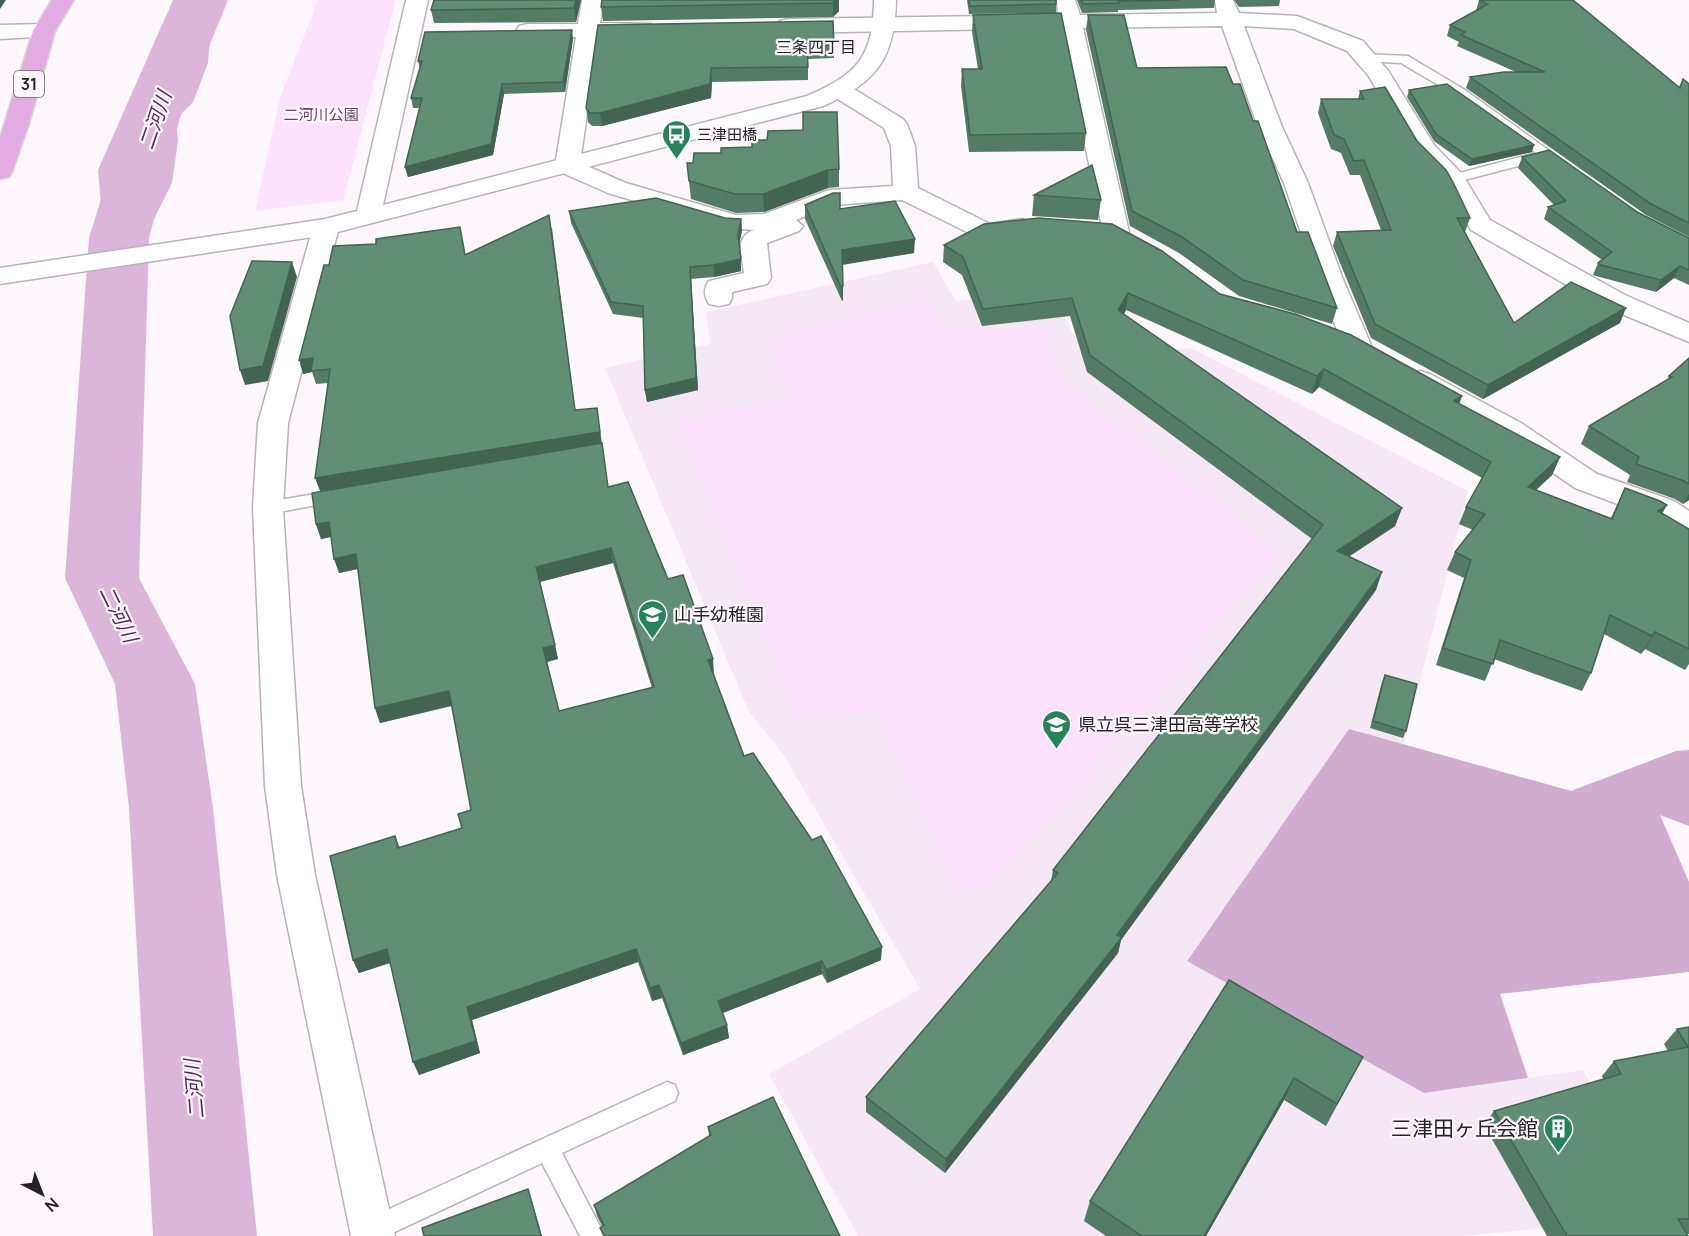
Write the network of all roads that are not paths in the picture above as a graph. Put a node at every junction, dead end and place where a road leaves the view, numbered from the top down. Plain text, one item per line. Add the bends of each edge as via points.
1 (63, 0) edge
2 (417, 0) edge
3 (593, 0) edge
4 (885, 0) edge
5 (1227, 9) edge
6 (1068, 11) edge
7 (886, 25) junction
8 (767, 27) edge
9 (660, 29) edge
10 (589, 30) junction
11 (44, 31) junction
12 (510, 31) edge
13 (0, 32) edge
14 (1365, 58) junction
15 (841, 91) junction
16 (1547, 154) junction
17 (567, 166) junction
18 (0, 171) edge
19 (1575, 174) edge
20 (1453, 179) junction
21 (896, 193) junction
22 (368, 217) junction
23 (1048, 226) edge
24 (326, 227) junction
25 (1114, 234) edge
26 (2, 276) edge
27 (719, 298) dead end
28 (1323, 332) edge
29 (1689, 333) edge
30 (1376, 355) junction
31 (351, 494) edge
32 (268, 508) junction
33 (1689, 525) edge
34 (667, 1093) dead end
35 (547, 1148) junction
36 (373, 1233) edge
37 (593, 1236) edge

1 - 11 main road, 31
2 - 22 street via 420,33
3 - 10 street
4 - 7 street
5 - 6 street
5 - 14 street via 1297,23 1355,46
5 - 30 street via 1329,277
6 - 7 street
6 - 25 street
7 - 8 street
7 - 15 street via 881,46 868,70
9 - 10 street
10 - 12 street
10 - 17 street
11 - 13 street
11 - 18 main road, 31
14 - 16 lane via 1404,59 1461,93
14 - 20 street via 1424,149
15 - 17 street
15 - 21 street via 895,124 903,146
16 - 19 lane
16 - 20 lane
17 - 21 street via 617,188 735,223 767,222 829,198
17 - 22 street
20 - 29 street via 1480,225 1615,301
21 - 23 street via 986,232
21 - 27 street via 890,203 841,208 754,239 758,278 718,287
22 - 24 street
24 - 26 street
24 - 32 street via 273,423
28 - 30 street
30 - 33 street via 1511,430 1586,481 1664,509
31 - 32 lane
32 - 36 street via 283,786 296,875
34 - 35 lane
35 - 36 lane
35 - 37 lane

